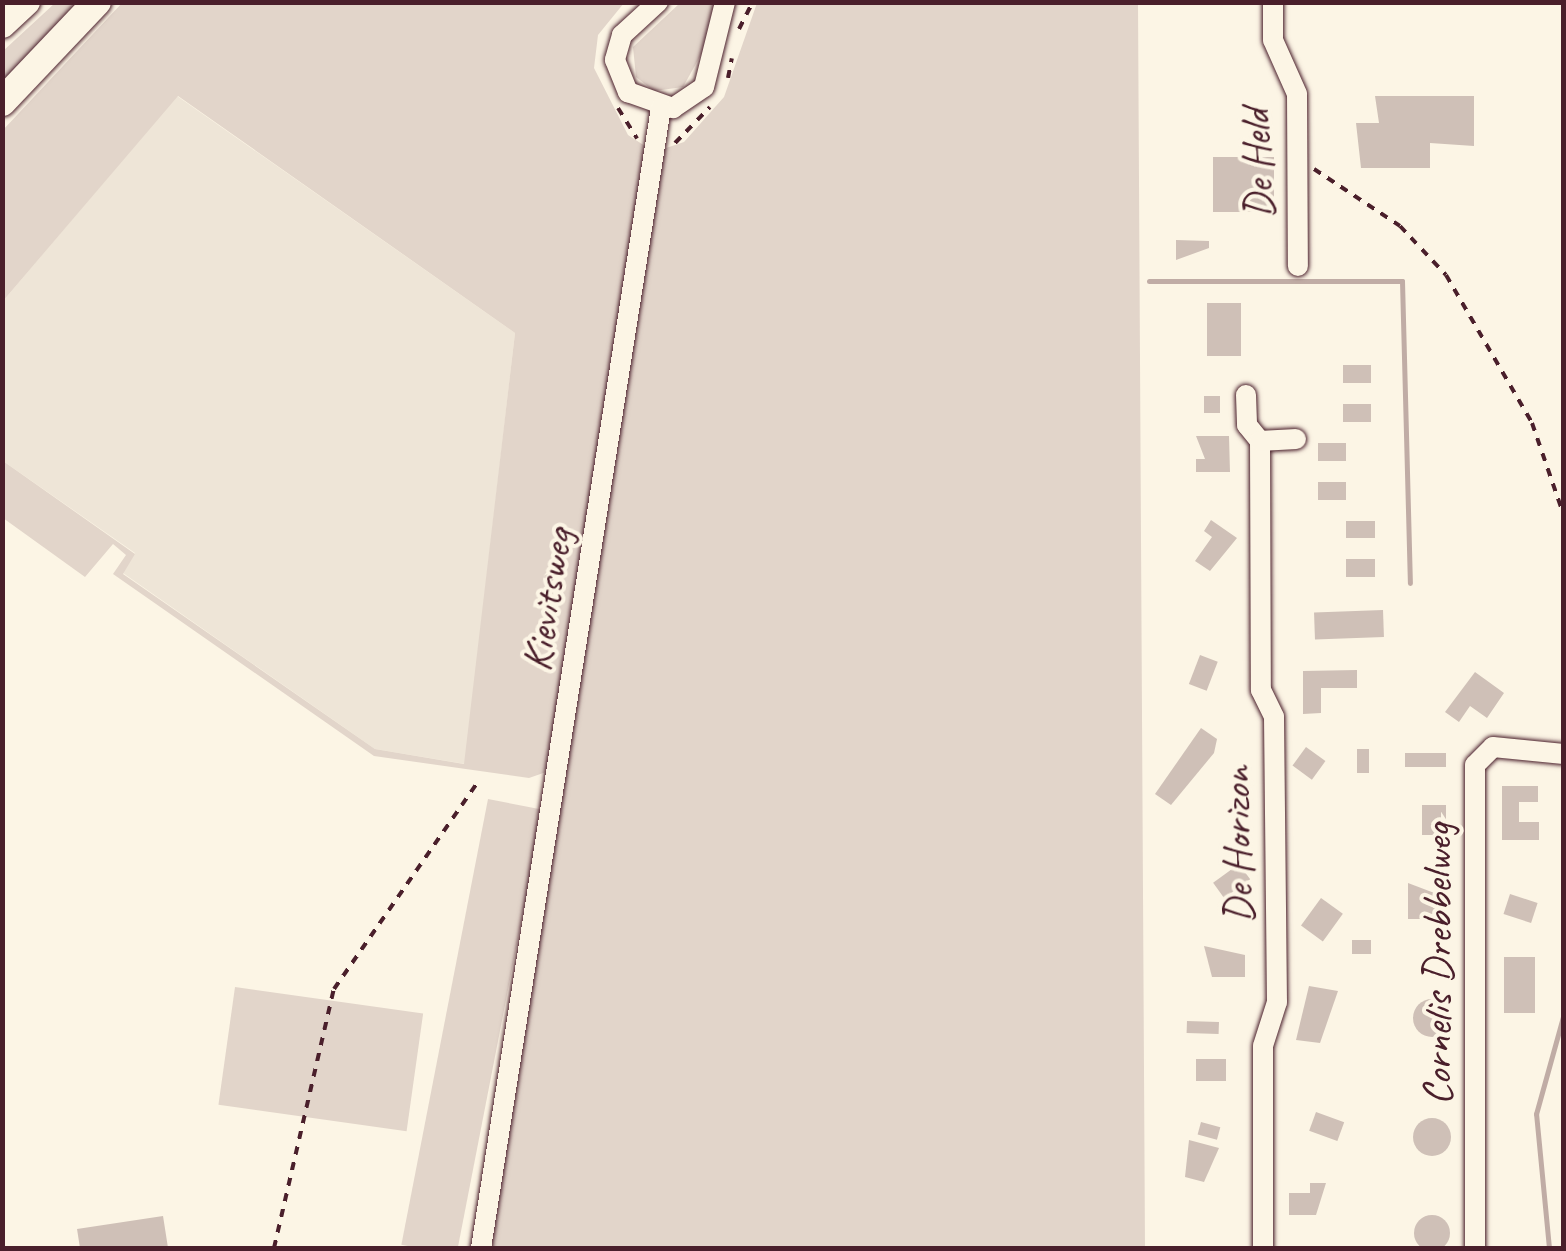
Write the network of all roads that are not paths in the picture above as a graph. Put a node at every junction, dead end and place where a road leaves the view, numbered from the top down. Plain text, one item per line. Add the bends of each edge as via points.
1 (26, 2) edge
2 (97, 2) edge
3 (658, 2) edge
4 (725, 2) edge
5 (1273, 2) edge
6 (2, 24) edge
7 (2, 102) edge
8 (660, 108) junction
9 (1298, 266) dead end
10 (1246, 395) dead end
11 (1296, 439) dead end
12 (1260, 441) junction
13 (1558, 753) edge
14 (481, 1248) edge
15 (1263, 1248) edge
16 (1475, 1248) edge

1 - 6 highway
2 - 7 highway
3 - 8 street via 622,35 615,60 628,92
4 - 8 street via 704,87
5 - 9 street, De Held via 1273,40 1297,94
8 - 14 street, Kievitsweg
10 - 12 street, De Horizon via 1247,425
11 - 12 street
12 - 15 street, De Horizon via 1277,983 1263,1046
13 - 16 street, Cornelis Drebbelweg via 1493,747 1475,765

